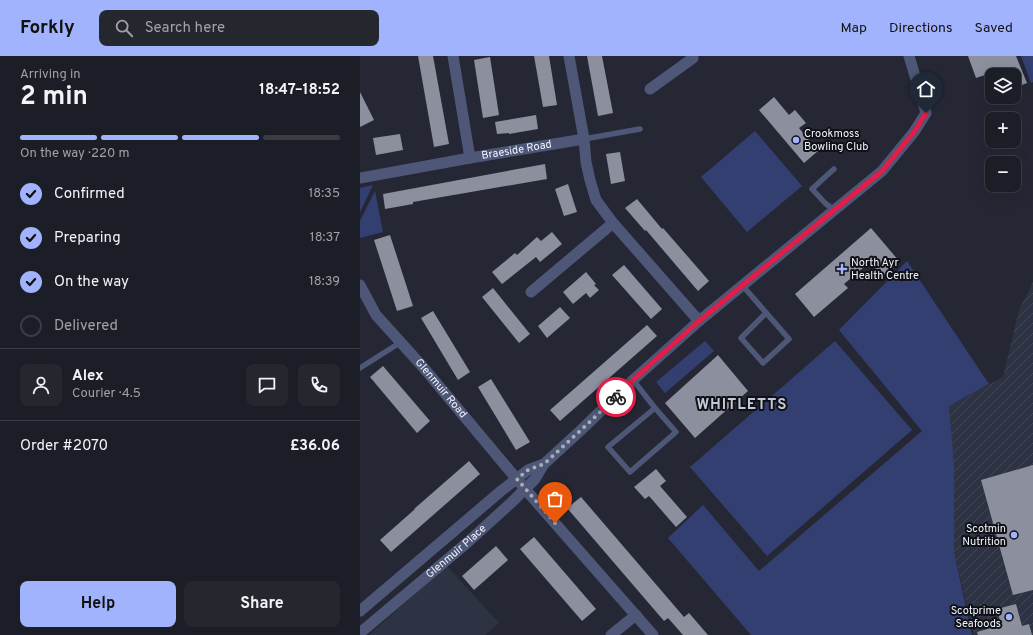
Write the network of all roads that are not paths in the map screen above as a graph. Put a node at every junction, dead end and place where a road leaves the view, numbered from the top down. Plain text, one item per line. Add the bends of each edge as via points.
1 (453, 56) edge
2 (569, 56) edge
3 (693, 56) edge
4 (909, 56) edge
5 (650, 89) dead end
6 (640, 129) dead end
7 (584, 139) junction
8 (470, 158) junction
9 (834, 169) dead end
10 (360, 178) edge
11 (834, 210) junction
12 (613, 223) junction
13 (360, 285) edge
14 (742, 285) junction
15 (531, 292) dead end
16 (766, 313) junction
17 (699, 321) junction
18 (401, 342) junction
19 (360, 368) edge
20 (633, 380) junction
21 (655, 408) junction
22 (544, 464) junction
23 (517, 479) junction
24 (525, 489) junction
25 (360, 611) edge
26 (636, 615) junction
27 (360, 632) edge
28 (611, 635) edge
29 (653, 635) edge

1 - 8 street
2 - 7 street
3 - 5 street
4 - 11 street, Glenmuir Place via 926,113 882,171
6 - 7 lane
7 - 8 street, Braeside Road
7 - 12 street via 586,162 596,200
8 - 10 street, Braeside Road
9 - 11 lane via 812,189
11 - 14 street, Glenmuir Place
12 - 15 street
12 - 17 street
13 - 18 street, Glenmuir Road via 376,315
14 - 16 lane
14 - 17 street, Glenmuir Place
16 - 16 lane via 788,339 763,363 741,338
17 - 20 street, Glenmuir Place
18 - 19 lane
18 - 23 street, Glenmuir Road
20 - 21 lane
20 - 22 street, Glenmuir Place
21 - 21 lane via 676,432 630,472 608,447
22 - 23 street, Glenmuir Place via 528,470
22 - 24 street, Glenmuir Place
23 - 24 street, Glenmuir Road
23 - 25 street, Glenmuir Place
24 - 26 street, Glenmuir Road
24 - 27 street, Glenmuir Place via 468,542
26 - 28 street
26 - 29 street, Glenmuir Road

